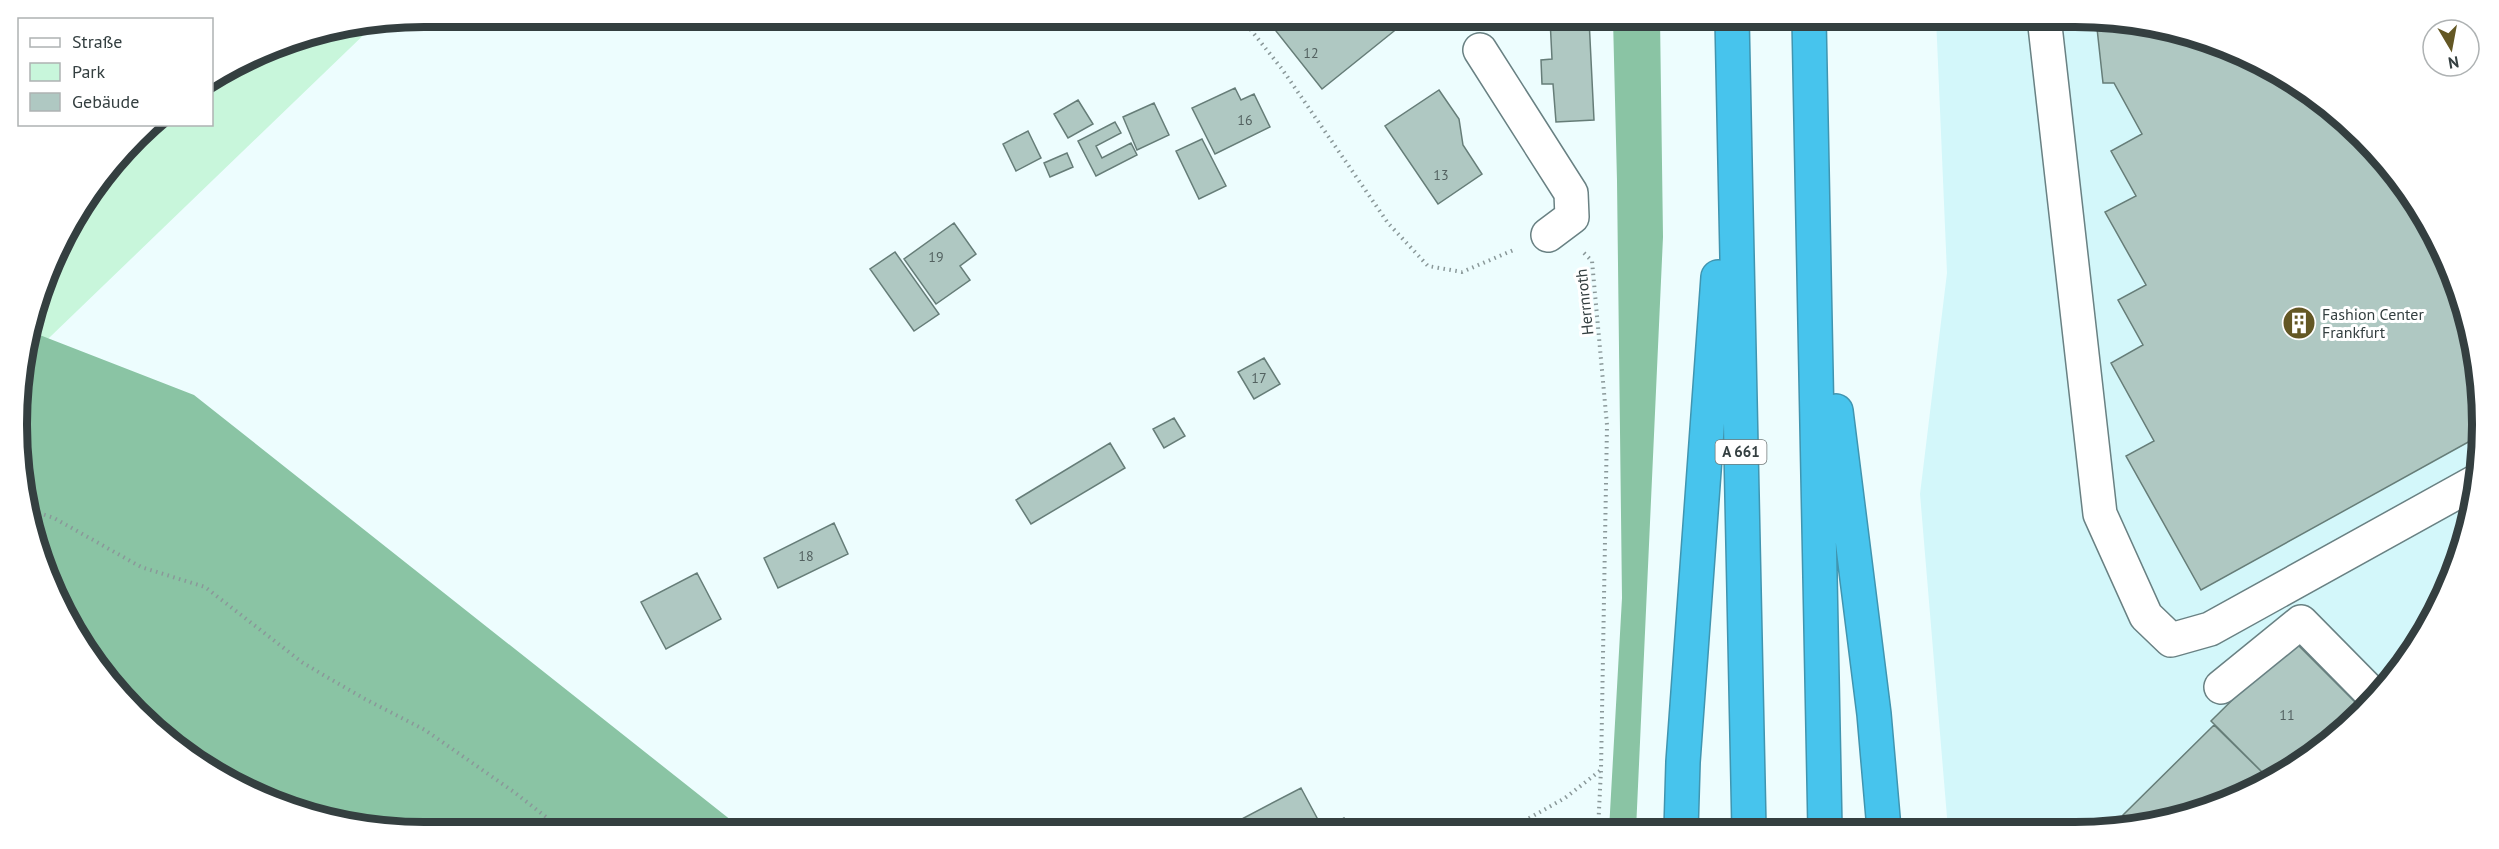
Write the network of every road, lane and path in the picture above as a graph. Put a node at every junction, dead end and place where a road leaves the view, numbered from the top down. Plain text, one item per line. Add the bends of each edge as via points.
1 (1249, 27) edge
2 (1732, 27) edge
3 (1809, 27) edge
4 (2045, 27) edge
5 (1480, 50) dead end
6 (1733, 75) junction
7 (1548, 235) junction
8 (1814, 236) junction
9 (2467, 487) edge
10 (38, 513) edge
11 (2221, 687) dead end
12 (2369, 691) edge
13 (1601, 770) junction
14 (552, 822) edge
15 (1522, 822) edge
16 (1598, 822) edge
17 (1681, 822) edge
18 (1749, 822) edge
19 (1825, 822) edge
20 (1883, 822) edge

1 - 7 path via 1388,223 1428,266 1462,272
2 - 6 highway, A 661
3 - 8 highway
4 - 9 lane via 2100,514 2146,616 2171,640 2210,630
5 - 7 lane via 1571,193 1572,217
6 - 17 highway
6 - 18 highway, A 661
7 - 13 path, Herrnroth via 1571,240 1592,261 1607,425
8 - 19 highway
8 - 20 highway via 1874,714
10 - 14 path via 141,567 205,587 303,663 434,736
11 - 12 lane via 2301,622
13 - 15 path via 1565,798
13 - 16 path, Herrnroth

